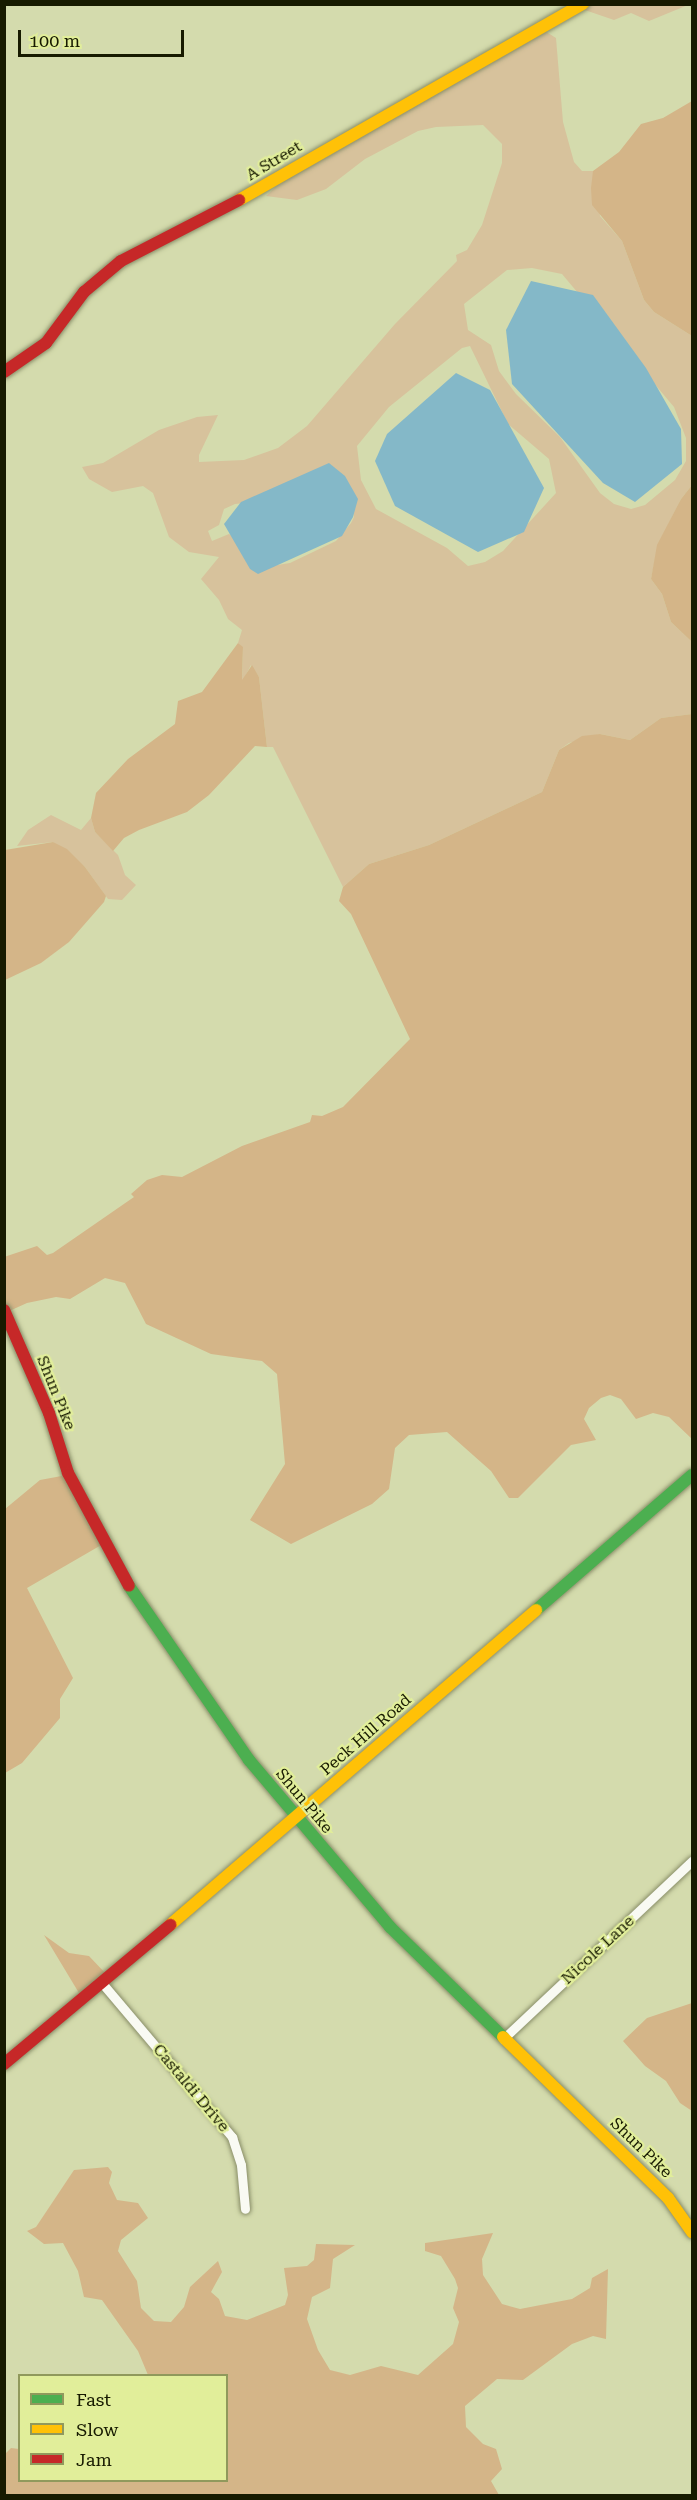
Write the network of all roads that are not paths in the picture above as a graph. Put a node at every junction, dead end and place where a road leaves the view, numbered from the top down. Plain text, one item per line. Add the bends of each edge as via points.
1 (583, 4) edge
2 (4, 372) edge
3 (4, 1310) edge
4 (693, 1475) edge
5 (296, 1819) junction
6 (693, 1861) edge
7 (102, 1983) junction
8 (503, 2039) junction
9 (4, 2064) edge
10 (245, 2209) dead end
11 (693, 2232) edge

1 - 2 street, A Street via 235,203 121,261 84,292 46,343
3 - 5 street, Shun Pike via 49,1413 68,1473 132,1592 249,1761
4 - 5 street, Peck Hill Road
5 - 7 street, Peck Hill Road
5 - 8 street, Shun Pike via 390,1927
6 - 8 street, Nicole Lane
7 - 9 street, Peck Hill Road
7 - 10 street, Castaldi Drive via 232,2137 242,2165
8 - 11 street, Shun Pike via 668,2198

